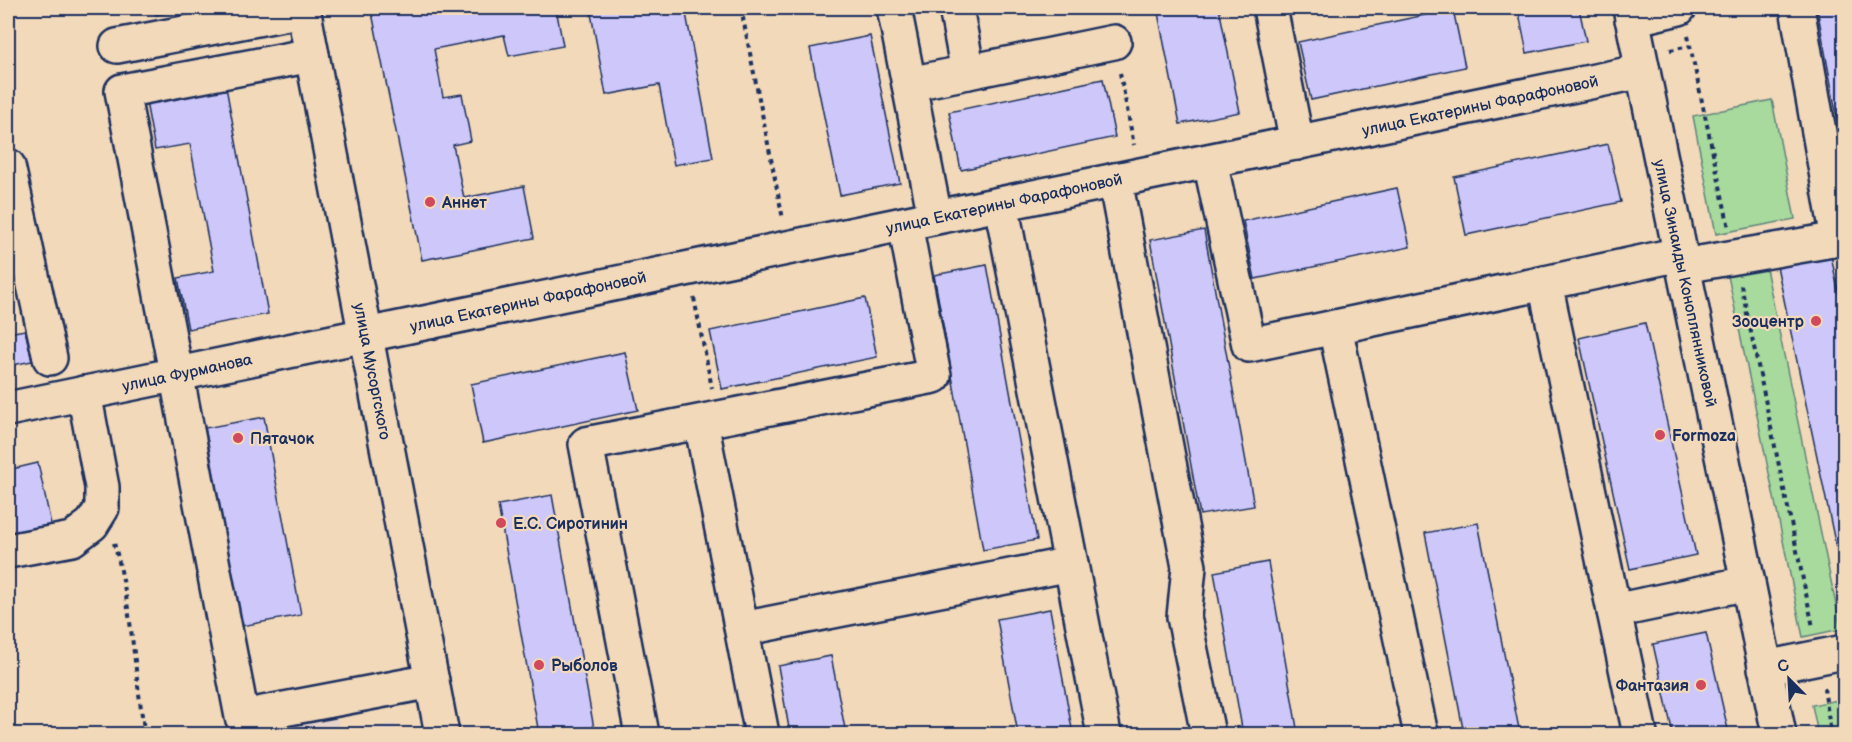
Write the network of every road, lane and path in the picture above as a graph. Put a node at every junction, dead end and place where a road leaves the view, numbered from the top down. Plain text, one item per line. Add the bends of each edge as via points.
1 (741, 8) edge
2 (894, 8) edge
3 (956, 8) edge
4 (1270, 8) edge
5 (1797, 8) edge
6 (303, 9) edge
7 (1631, 13) edge
8 (1682, 17) edge
9 (1114, 42) joint
10 (117, 46) dead end
11 (312, 55) junction
12 (1643, 71) junction
13 (969, 72) junction
14 (909, 84) junction
15 (1297, 143) junction
16 (1210, 161) junction
17 (8, 166) edge
18 (1128, 178) junction
19 (1000, 204) junction
20 (920, 220) junction
21 (1841, 238) edge
22 (789, 248) junction
23 (1734, 256) junction
24 (1682, 260) junction
25 (687, 268) junction
26 (1545, 283) junction
27 (1335, 327) junction
28 (366, 335) junction
29 (50, 358) dead end
30 (176, 374) junction
31 (84, 393) junction
32 (8, 409) edge
33 (710, 420) junction
34 (8, 551) edge
35 (1071, 564) junction
36 (124, 576) dead end
37 (1748, 583) junction
38 (1614, 611) junction
39 (742, 629) junction
40 (1832, 655) edge
41 (1765, 668) junction
42 (432, 681) junction
43 (145, 735) edge
44 (442, 735) edge
45 (642, 735) edge
46 (762, 735) edge
47 (1104, 735) edge
48 (1208, 735) edge
49 (1421, 735) edge
50 (1640, 735) edge
51 (1779, 735) edge
52 (1831, 735) edge

1 - 22 path
2 - 14 street
3 - 13 street
4 - 15 street
5 - 21 street
6 - 10 street
6 - 11 street, улица Мусоргского
7 - 8 street
7 - 12 street, улица Зинаиды Коноплянниковой
8 - 23 path
9 - 13 street
9 - 18 path
11 - 28 street, улица Мусоргского
11 - 30 street via 122,91
12 - 15 street, улица Екатерины Фарафоновой
12 - 24 street, улица Зинаиды Коноплянниковой
13 - 14 street
14 - 20 street
15 - 16 street, улица Екатерины Фарафоновой
16 - 18 street, улица Екатерины Фарафоновой
16 - 27 street via 1249,345
17 - 29 street
18 - 19 street, улица Екатерины Фарафоновой
18 - 48 street via 1189,567 1184,617
19 - 20 street, улица Екатерины Фарафоновой
19 - 35 street
20 - 22 street, улица Екатерины Фарафоновой
20 - 33 street via 934,376
21 - 23 street
22 - 25 street, улица Екатерины Фарафоновой
23 - 24 street
23 - 40 path
24 - 26 street
24 - 37 street, улица Зинаиды Коноплянниковой
25 - 28 street, улица Екатерины Фарафоновой
25 - 33 path
26 - 27 street
26 - 38 street
27 - 49 street
28 - 30 street, улица Фурманова
28 - 42 street, улица Мусоргского
30 - 31 street, улица Фурманова
30 - 42 street via 242,717
31 - 32 street, улица Фурманова
31 - 34 street via 102,487 102,508 92,524 72,539
33 - 39 street
33 - 45 street via 586,444
35 - 39 street
35 - 47 street
36 - 43 path via 136,691
37 - 38 street
37 - 41 street, улица Зинаиды Коноплянниковой
38 - 50 street
39 - 46 street
40 - 41 street
40 - 52 path
41 - 51 street, улица Зинаиды Коноплянниковой
42 - 44 street, улица Мусоргского

